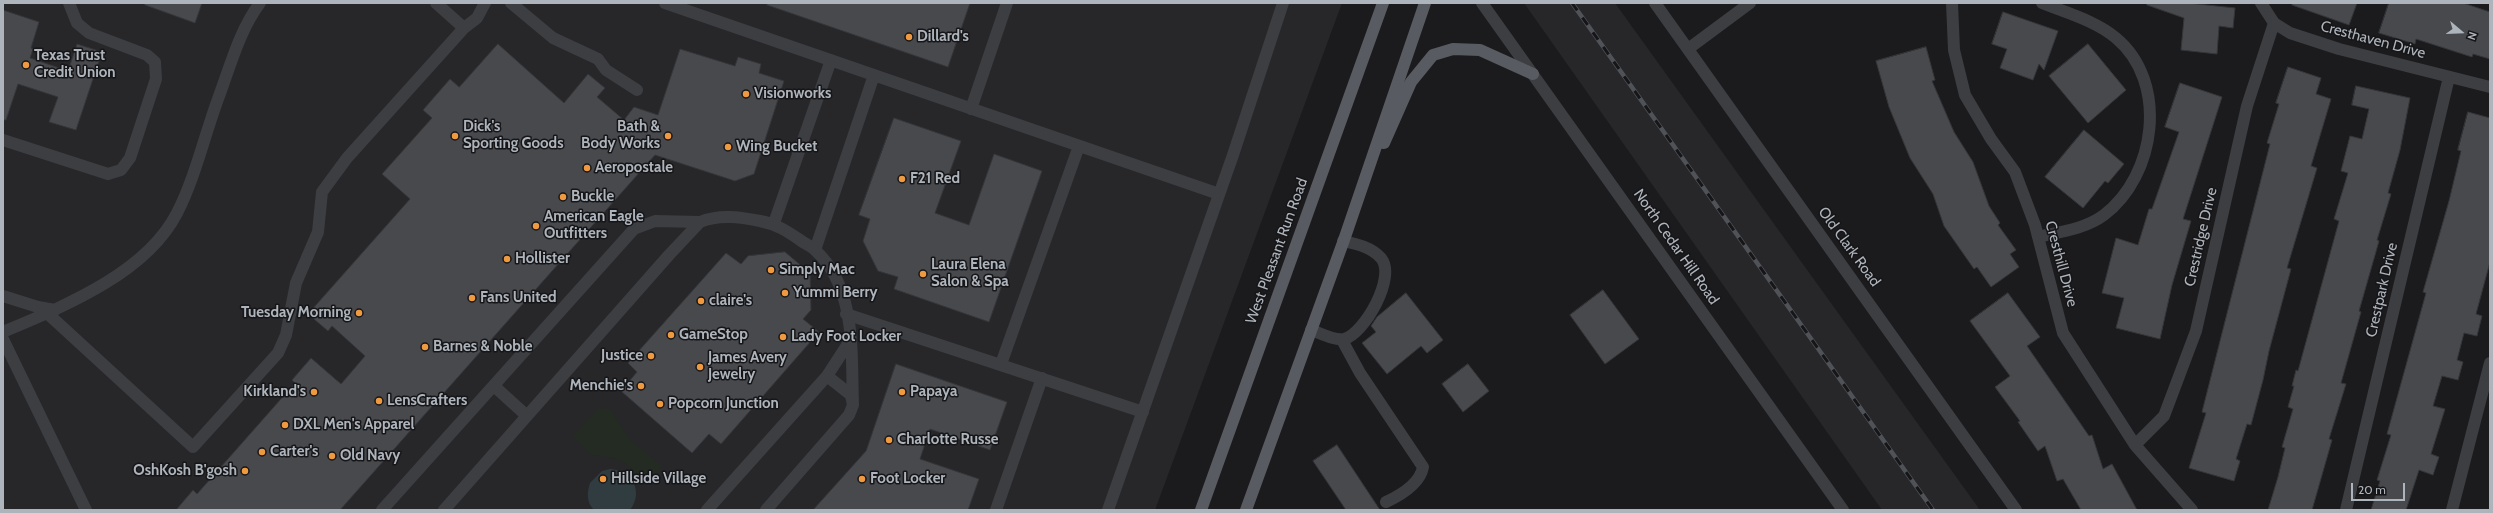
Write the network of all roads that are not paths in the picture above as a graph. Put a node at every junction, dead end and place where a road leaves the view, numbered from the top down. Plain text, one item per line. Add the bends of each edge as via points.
1 (69, 3) edge
2 (260, 3) edge
3 (436, 3) edge
4 (485, 3) edge
5 (511, 3) edge
6 (664, 3) edge
7 (1007, 3) edge
8 (1283, 3) edge
9 (1383, 3) edge
10 (1425, 3) edge
11 (1482, 3) edge
12 (1655, 3) edge
13 (1750, 3) edge
14 (1952, 3) edge
15 (2042, 3) edge
16 (2261, 3) edge
17 (2274, 23) junction
18 (464, 28) junction
19 (1688, 49) junction
20 (831, 60) junction
21 (1533, 74) junction
22 (874, 75) junction
23 (2449, 77) junction
24 (2490, 87) edge
25 (637, 90) dead end
26 (971, 109) junction
27 (3, 140) edge
28 (1079, 146) junction
29 (1219, 194) junction
30 (700, 222) junction
31 (774, 223) junction
32 (2038, 237) junction
33 (1344, 239) junction
34 (815, 250) junction
35 (3, 296) edge
36 (51, 311) junction
37 (846, 314) junction
38 (1311, 330) junction
39 (3, 332) edge
40 (851, 338) junction
41 (3, 339) edge
42 (1342, 340) junction
43 (2490, 363) edge
44 (1001, 364) junction
45 (827, 376) junction
46 (1042, 378) junction
47 (494, 386) junction
48 (853, 404) junction
49 (1143, 412) junction
50 (527, 416) junction
51 (2135, 445) junction
52 (1386, 502) dead end
53 (710, 509) edge
54 (86, 510) edge
55 (382, 510) edge
56 (444, 510) edge
57 (766, 510) edge
58 (996, 510) edge
59 (1108, 510) edge
60 (1201, 510) edge
61 (1246, 510) edge
62 (1843, 510) edge
63 (2016, 510) edge
64 (2192, 510) edge
65 (2346, 510) edge
66 (2452, 510) edge

1 - 27 street via 74,18 84,30 147,55 154,62 156,79 130,158 121,170 108,174
2 - 36 street via 247,20 186,194 176,215 160,237 137,261 70,304
3 - 18 street
4 - 18 street via 477,18
5 - 25 street via 553,38 598,58 606,70
6 - 20 street
7 - 26 street
8 - 29 street
9 - 60 main road, West Pleasant Run Road
10 - 33 main road
11 - 21 street, North Cedar Hill Road
12 - 19 street, Old Clark Road
13 - 19 street
14 - 32 street, Cresthill Drive via 1954,50 1965,95 1991,139 2015,172
15 - 32 street via 2092,23 2116,37 2130,52 2141,74 2150,105 2149,135 2144,158 2122,198 2104,216 2079,228
16 - 17 street, Cresthaven Drive
17 - 23 street, Cresthaven Drive via 2290,32 2339,49
17 - 51 street, Crestridge Drive via 2247,106 2196,331 2164,416
18 - 36 street via 377,123 322,192 318,232 291,298 286,335 278,353 193,448
19 - 63 street, Old Clark Road
20 - 22 street
20 - 31 street
21 - 33 main road via 1480,50 1453,49 1433,55 1411,82
21 - 62 street, North Cedar Hill Road
22 - 26 street
22 - 34 street
23 - 24 street, Cresthaven Drive
23 - 65 street, Crestpark Drive
26 - 28 street
28 - 29 street
28 - 44 street
29 - 49 street
30 - 31 street via 721,216
30 - 47 street via 655,221 634,229
30 - 50 street
31 - 34 street
32 - 51 street, Cresthill Drive via 2063,333
33 - 38 main road
33 - 42 street via 1364,246 1382,259 1386,270 1386,282 1366,321 1355,334
34 - 37 street via 828,265 842,289
35 - 36 street
36 - 39 street
37 - 40 street
37 - 44 street
38 - 42 street
38 - 61 main road
40 - 45 street
40 - 48 street
41 - 54 street
42 - 52 street via 1360,373 1423,467 1422,475 1403,494
43 - 66 street
44 - 46 street
45 - 48 street via 851,395
45 - 53 street
46 - 49 street
46 - 58 street
47 - 50 street
47 - 55 street
48 - 57 street via 849,416
49 - 59 street
50 - 56 street
51 - 64 street, Cresthill Drive

